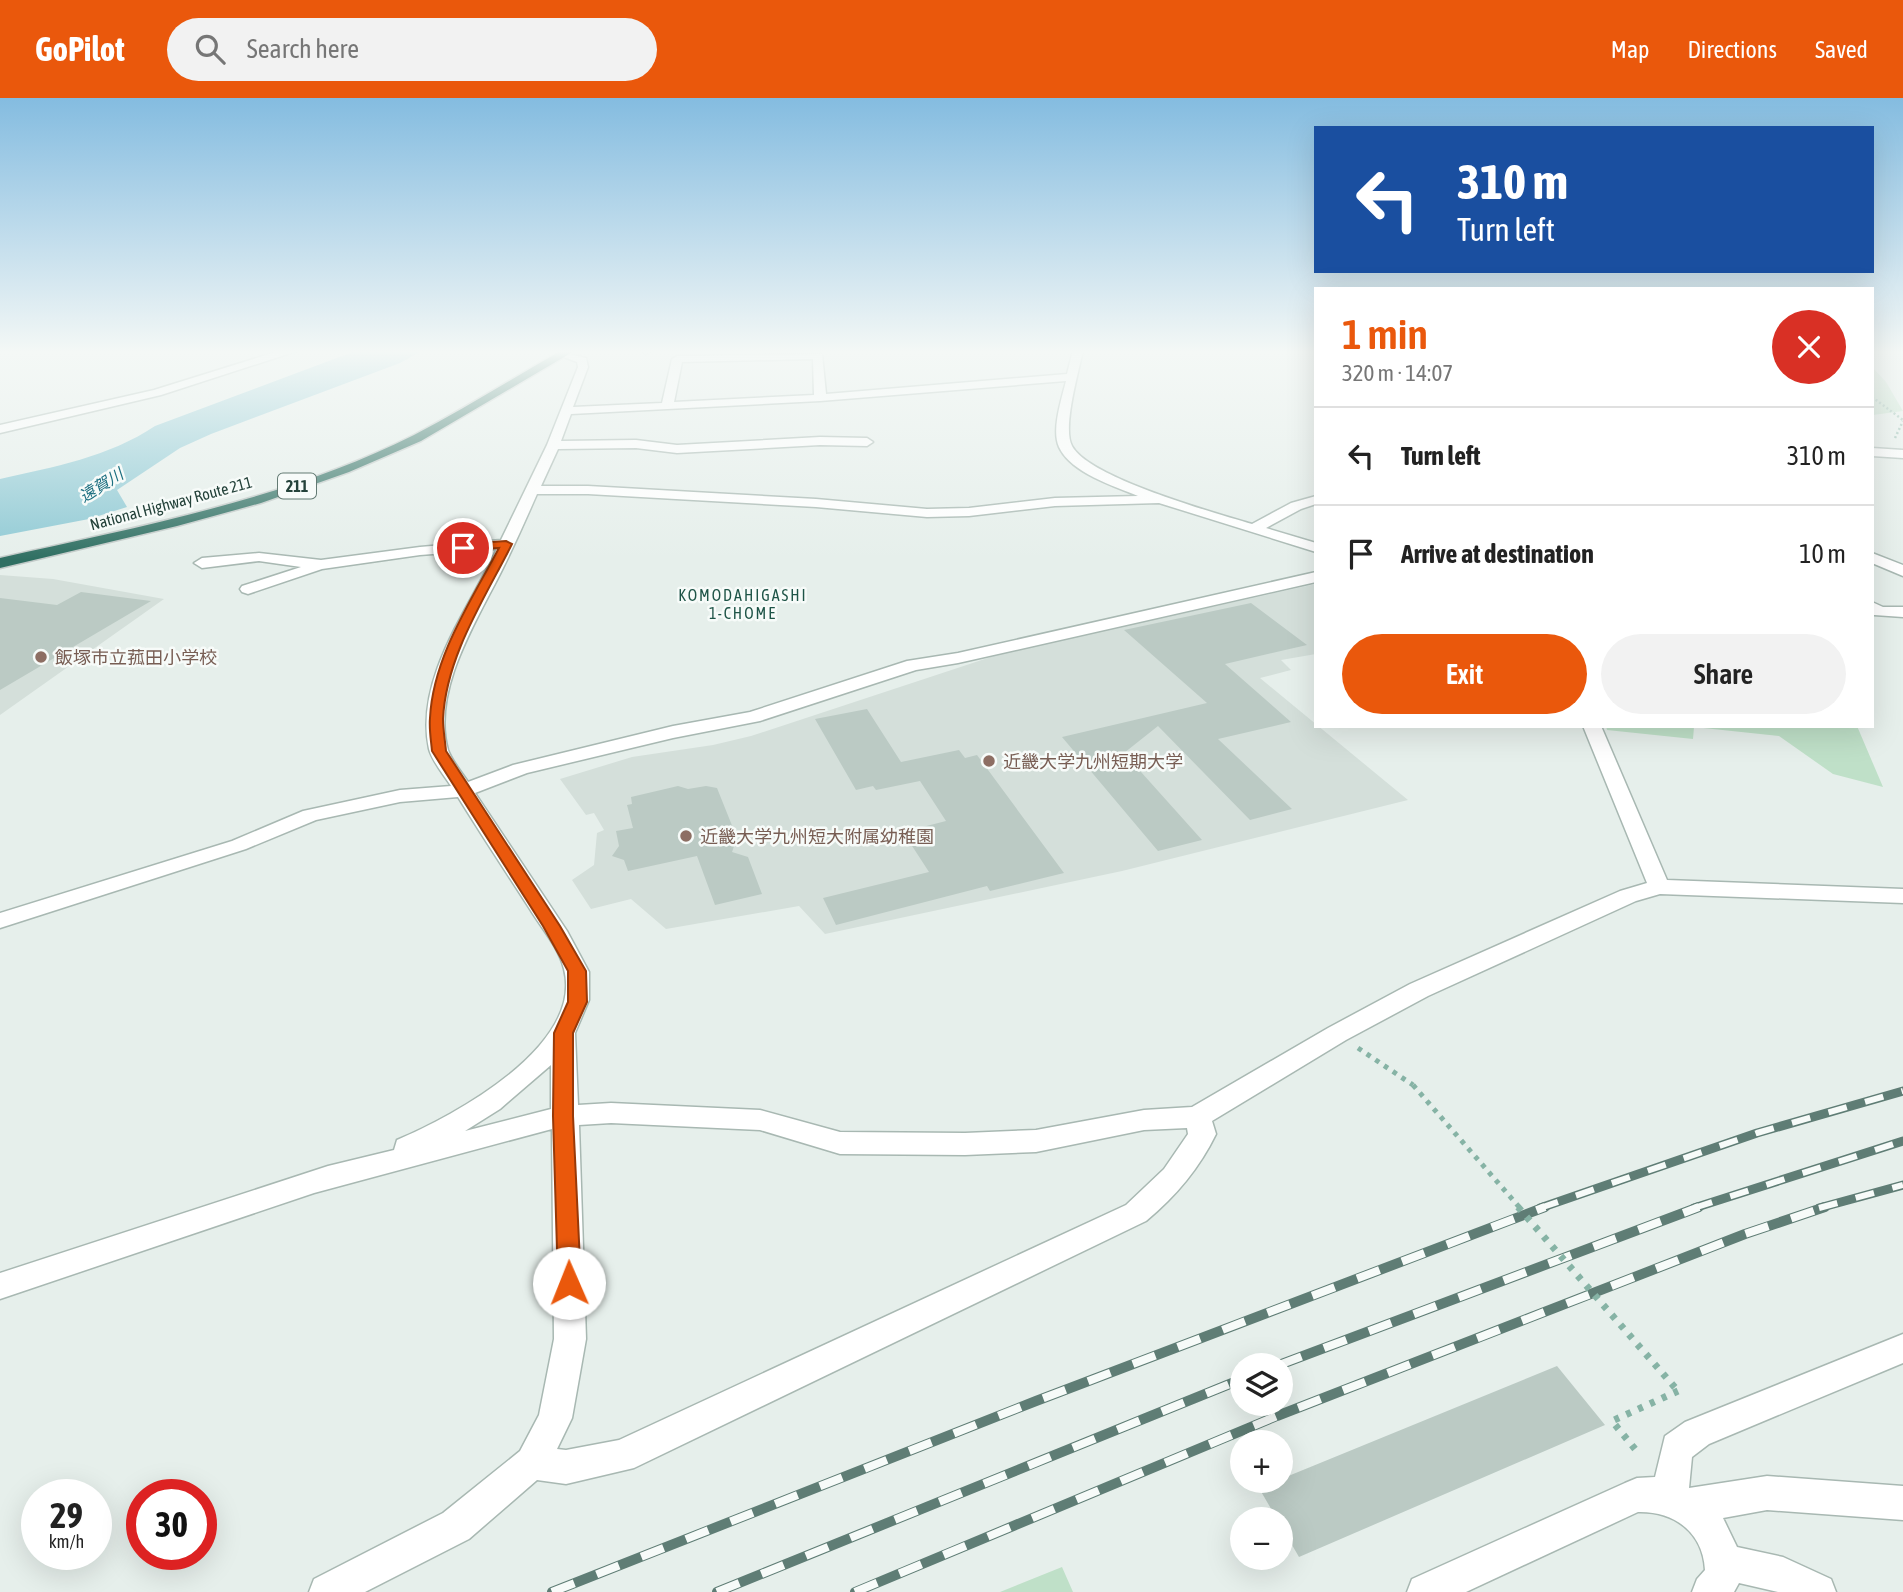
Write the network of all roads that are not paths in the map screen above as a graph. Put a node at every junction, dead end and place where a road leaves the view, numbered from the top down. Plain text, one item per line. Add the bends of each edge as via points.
1 (42, 420) edge
2 (449, 420) edge
3 (564, 420) edge
4 (1066, 420) edge
5 (0, 429) edge
6 (867, 442) dead end
7 (553, 445) junction
8 (1874, 453) edge
9 (1903, 454) edge
10 (531, 490) junction
11 (1160, 499) junction
12 (1314, 501) edge
13 (1256, 528) junction
14 (506, 544) junction
15 (1314, 547) edge
16 (1874, 558) edge
17 (0, 563) edge
18 (202, 563) dead end
19 (321, 565) junction
20 (1903, 571) edge
21 (1314, 577) edge
22 (248, 589) dead end
23 (1874, 608) edge
24 (1903, 612) edge
25 (1593, 728) edge
26 (463, 791) junction
27 (1659, 887) junction
28 (1903, 896) edge
29 (0, 921) edge
30 (564, 1033) junction
31 (563, 1116) junction
32 (1197, 1117) junction
33 (315, 1182) junction
34 (0, 1286) edge
35 (1903, 1348) edge
36 (532, 1463) junction
37 (1679, 1501) junction
38 (1903, 1503) edge
39 (1718, 1577) edge
40 (327, 1592) edge
41 (1425, 1592) edge
42 (1818, 1592) edge

1 - 5 street
2 - 17 highway, National Highway Route 211 / 211 via 344,469 256,500
3 - 7 street
4 - 11 street via 1063,438 1070,456 1107,479
6 - 7 street via 677,449 636,444
7 - 10 street
8 - 9 street
10 - 11 street via 816,502 928,513
10 - 14 street
11 - 13 street
12 - 13 street
13 - 15 street
14 - 19 street
14 - 26 street via 457,640 436,718 439,751
16 - 20 street
18 - 19 street via 259,557
19 - 22 street
21 - 26 street via 913,665 754,717 520,769
23 - 24 street
25 - 27 street
26 - 29 street via 400,796 310,815 239,845
26 - 30 street via 577,971 578,1002
27 - 28 street
27 - 32 street via 1628,896 1419,990
30 - 31 street
30 - 33 street via 505,1093 458,1123 414,1145
31 - 32 street via 760,1120 840,1143 923,1144 1036,1141 1144,1120
31 - 33 street
31 - 36 street via 570,1339 555,1418
32 - 36 street via 1202,1134 1194,1153 1136,1213 622,1456 566,1467
33 - 34 street
35 - 37 street via 1697,1433 1677,1447
36 - 40 street via 456,1526
37 - 38 street via 1768,1493
37 - 39 street via 1713,1532
37 - 41 street via 1652,1493 1637,1495
39 - 42 street via 1783,1575

